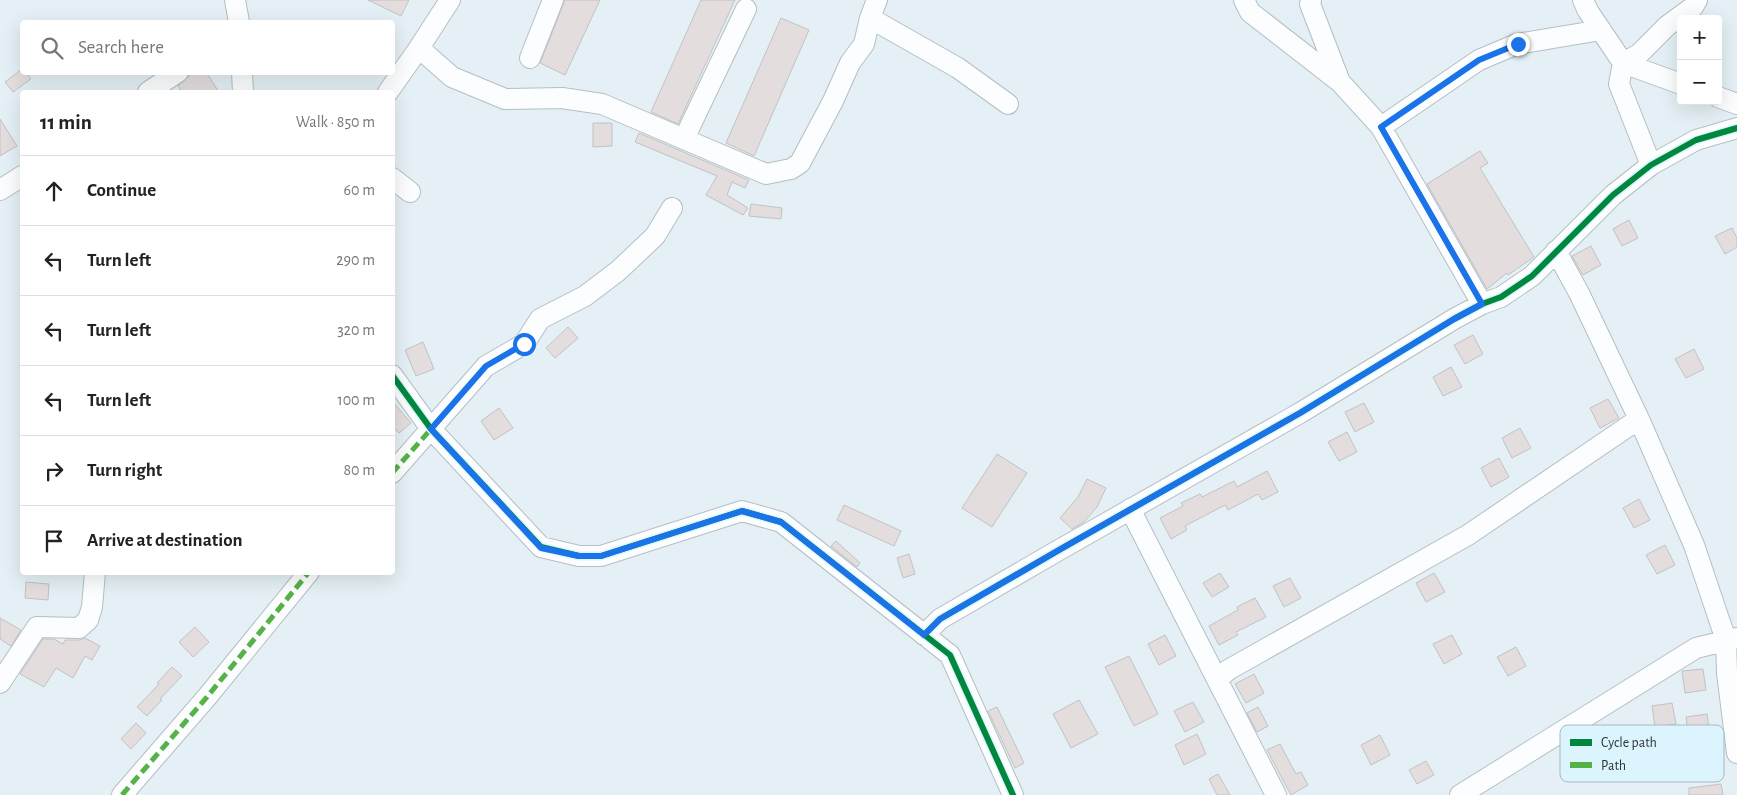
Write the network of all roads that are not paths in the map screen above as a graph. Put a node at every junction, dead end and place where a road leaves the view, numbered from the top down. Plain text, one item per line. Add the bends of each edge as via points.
1 (234, 0) edge
2 (450, 0) edge
3 (553, 0) edge
4 (1244, 0) edge
5 (1310, 0) edge
6 (1583, 0) edge
7 (1697, 0) edge
8 (746, 9) dead end
9 (874, 9) edge
10 (239, 20) edge
11 (1601, 30) junction
12 (419, 48) junction
13 (530, 58) dead end
14 (1623, 63) junction
15 (174, 75) edge
16 (242, 75) edge
17 (1340, 82) junction
18 (1677, 83) edge
19 (151, 90) edge
20 (243, 90) edge
21 (389, 90) edge
22 (1722, 98) edge
23 (1008, 104) dead end
24 (1737, 104) edge
25 (1381, 127) junction
26 (1737, 128) edge
27 (684, 139) junction
28 (1650, 165) junction
29 (20, 177) edge
30 (395, 180) edge
31 (0, 190) edge
32 (410, 192) dead end
33 (672, 208) dead end
34 (1556, 251) junction
35 (1482, 304) junction
36 (395, 379) edge
37 (1639, 419) junction
38 (431, 429) junction
39 (395, 470) edge
40 (1130, 509) junction
41 (95, 575) edge
42 (306, 575) edge
43 (924, 635) junction
44 (1732, 639) edge
45 (1218, 679) junction
46 (0, 683) edge
47 (1572, 725) edge
48 (1560, 733) edge
49 (1737, 753) edge
50 (122, 795) edge
51 (1012, 795) edge
52 (1276, 795) edge
53 (1460, 795) edge

1 - 10 street
2 - 12 street
3 - 13 street
4 - 17 street via 1250,12
5 - 17 street
6 - 11 street
7 - 14 street via 1639,54
8 - 27 street
9 - 23 street
9 - 27 street via 864,44 850,64 800,163 791,169 766,174
11 - 14 street
11 - 25 street via 1518,44 1479,60
12 - 21 street
12 - 27 street via 452,77 505,99 562,98 602,104
14 - 18 street
14 - 28 street via 1619,84
15 - 19 street
16 - 20 street
17 - 25 street
22 - 24 street
25 - 35 street
26 - 28 street via 1696,140
28 - 34 street via 1613,195
29 - 31 street
30 - 32 street
33 - 38 street via 655,236 618,271 585,296 540,319 524,344 486,366
34 - 35 street via 1532,276 1500,297
34 - 37 street
35 - 40 street via 1300,413
36 - 38 street
37 - 44 street
37 - 45 street via 1468,534 1228,670
38 - 39 street
38 - 43 street via 541,548 579,556 601,556 742,511 781,522
40 - 43 street via 940,619
40 - 45 street
41 - 46 street via 88,620 79,628 37,627
42 - 50 street
43 - 51 street via 950,655
44 - 47 street via 1696,648
44 - 49 street via 1727,673
45 - 52 street
48 - 53 street

